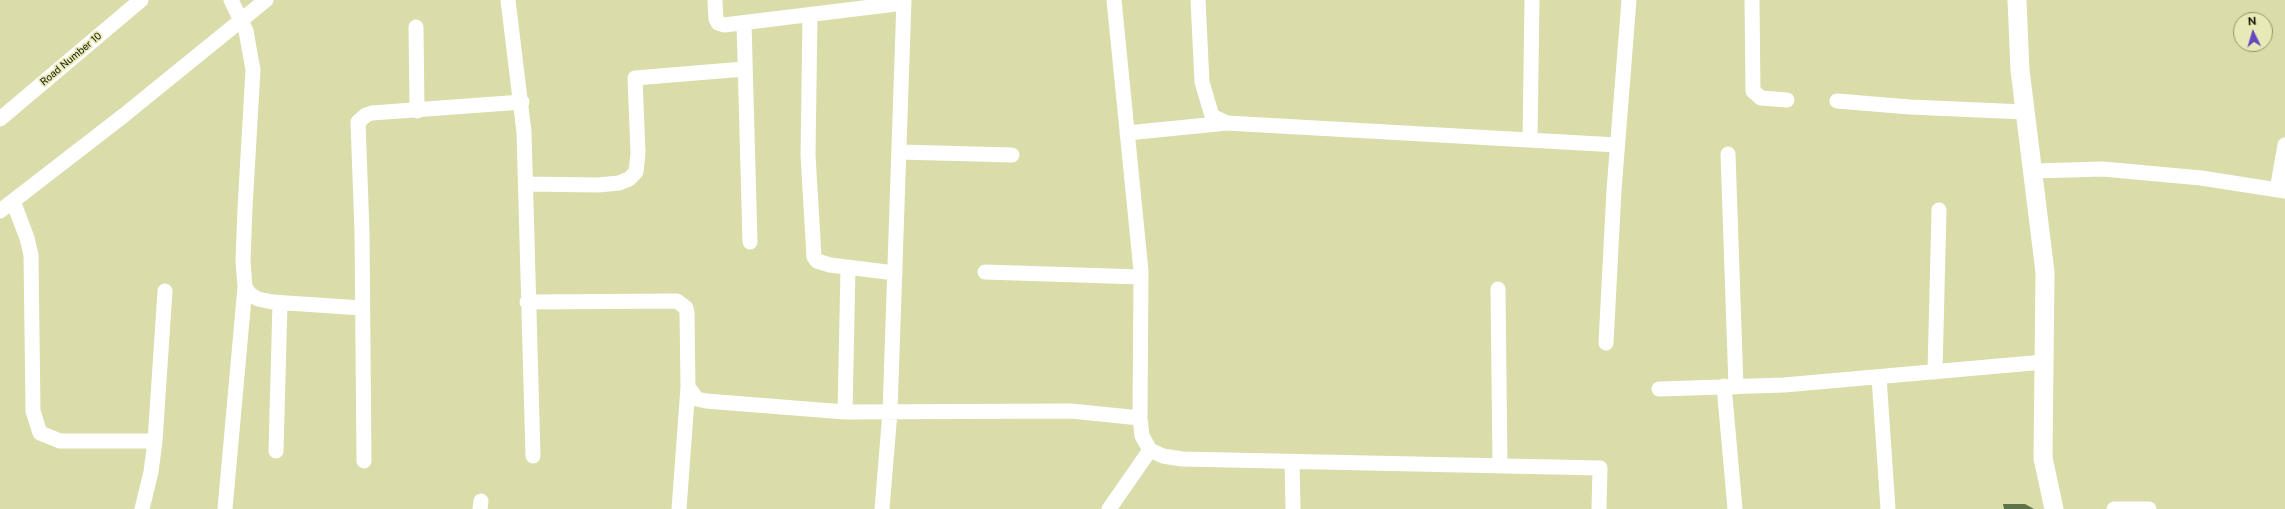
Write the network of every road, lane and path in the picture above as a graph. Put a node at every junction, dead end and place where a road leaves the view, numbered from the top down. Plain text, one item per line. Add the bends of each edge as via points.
1 (231, 0) edge
2 (266, 0) edge
3 (508, 0) edge
4 (715, 0) edge
5 (1114, 0) edge
6 (1198, 0) edge
7 (1532, 0) edge
8 (1630, 0) edge
9 (1752, 0) edge
10 (2016, 0) edge
11 (138, 1) edge
12 (904, 2) edge
13 (810, 15) junction
14 (241, 20) junction
15 (744, 23) junction
16 (416, 27) dead end
17 (744, 69) junction
18 (1787, 100) dead end
19 (1837, 101) dead end
20 (522, 102) junction
21 (417, 111) junction
22 (2025, 112) junction
23 (0, 119) edge
24 (1227, 123) junction
25 (1127, 133) junction
26 (1530, 140) junction
27 (1618, 145) junction
28 (2285, 145) edge
29 (900, 152) junction
30 (1728, 154) dead end
31 (1012, 155) dead end
32 (2033, 171) junction
33 (526, 184) junction
34 (2281, 190) edge
35 (13, 201) junction
36 (1939, 210) dead end
37 (0, 211) edge
38 (750, 242) dead end
39 (848, 268) junction
40 (985, 272) dead end
41 (895, 273) junction
42 (1141, 277) junction
43 (245, 287) junction
44 (1498, 289) dead end
45 (165, 291) dead end
46 (527, 302) junction
47 (280, 303) junction
48 (362, 308) junction
49 (1606, 343) dead end
50 (2044, 362) junction
51 (1935, 372) junction
52 (1879, 377) junction
53 (1730, 386) junction
54 (688, 387) junction
55 (1660, 388) dead end
56 (845, 412) junction
57 (890, 412) junction
58 (1140, 418) junction
59 (154, 440) junction
60 (1150, 450) junction
61 (276, 451) dead end
62 (533, 456) dead end
63 (364, 462) dead end
64 (1292, 463) junction
65 (1500, 466) junction
66 (142, 509) edge
67 (225, 509) edge
68 (679, 509) edge
69 (882, 509) edge
70 (1109, 509) edge
71 (1293, 509) edge
72 (1599, 509) edge
73 (1735, 509) edge
74 (1888, 509) edge
75 (2054, 509) edge
76 (2114, 509) edge
77 (2149, 509) edge

1 - 14 street
2 - 14 street
3 - 20 street
4 - 15 street via 718,23
5 - 25 street
6 - 24 street via 1202,82 1212,116
7 - 26 street
8 - 27 street
9 - 18 street via 1753,90 1761,98
10 - 22 street
11 - 23 street, Road Number 10
12 - 13 street
12 - 29 street
13 - 15 street
13 - 39 street via 808,155 813,250 817,261
14 - 35 street
14 - 43 street via 253,70 243,261
15 - 17 street
16 - 21 street
17 - 33 street via 635,78 638,153 636,172 629,179 619,183 598,185
17 - 38 street
19 - 22 street via 1903,107
20 - 21 street
20 - 33 street
21 - 48 street via 372,113 358,122
22 - 32 street
24 - 25 street
24 - 26 street
25 - 42 street
26 - 27 street
27 - 49 street
28 - 34 street
29 - 31 street
29 - 41 street
30 - 53 street
32 - 34 street via 2103,169 2201,178
32 - 50 street via 2045,272
33 - 46 street
35 - 37 street
35 - 59 street via 31,255 33,411 40,433 60,440
36 - 51 street
39 - 41 street
39 - 56 street
40 - 42 street
41 - 57 street
42 - 58 street
43 - 47 street via 258,299
43 - 67 street
44 - 65 street
45 - 59 street
46 - 54 street via 677,300 686,308 687,313
46 - 62 street
47 - 48 street
47 - 61 street
48 - 63 street
50 - 51 street
50 - 75 street via 2042,458
51 - 52 street
52 - 53 street
52 - 74 street
53 - 55 street
53 - 73 street
54 - 56 street via 697,399 706,401
54 - 68 street
56 - 57 street
57 - 58 street via 1071,411
57 - 69 street
58 - 60 street via 1142,436
59 - 66 street via 151,472
60 - 64 street via 1182,460
60 - 70 street
64 - 65 street
64 - 71 street
65 - 72 street via 1600,468
76 - 77 street

